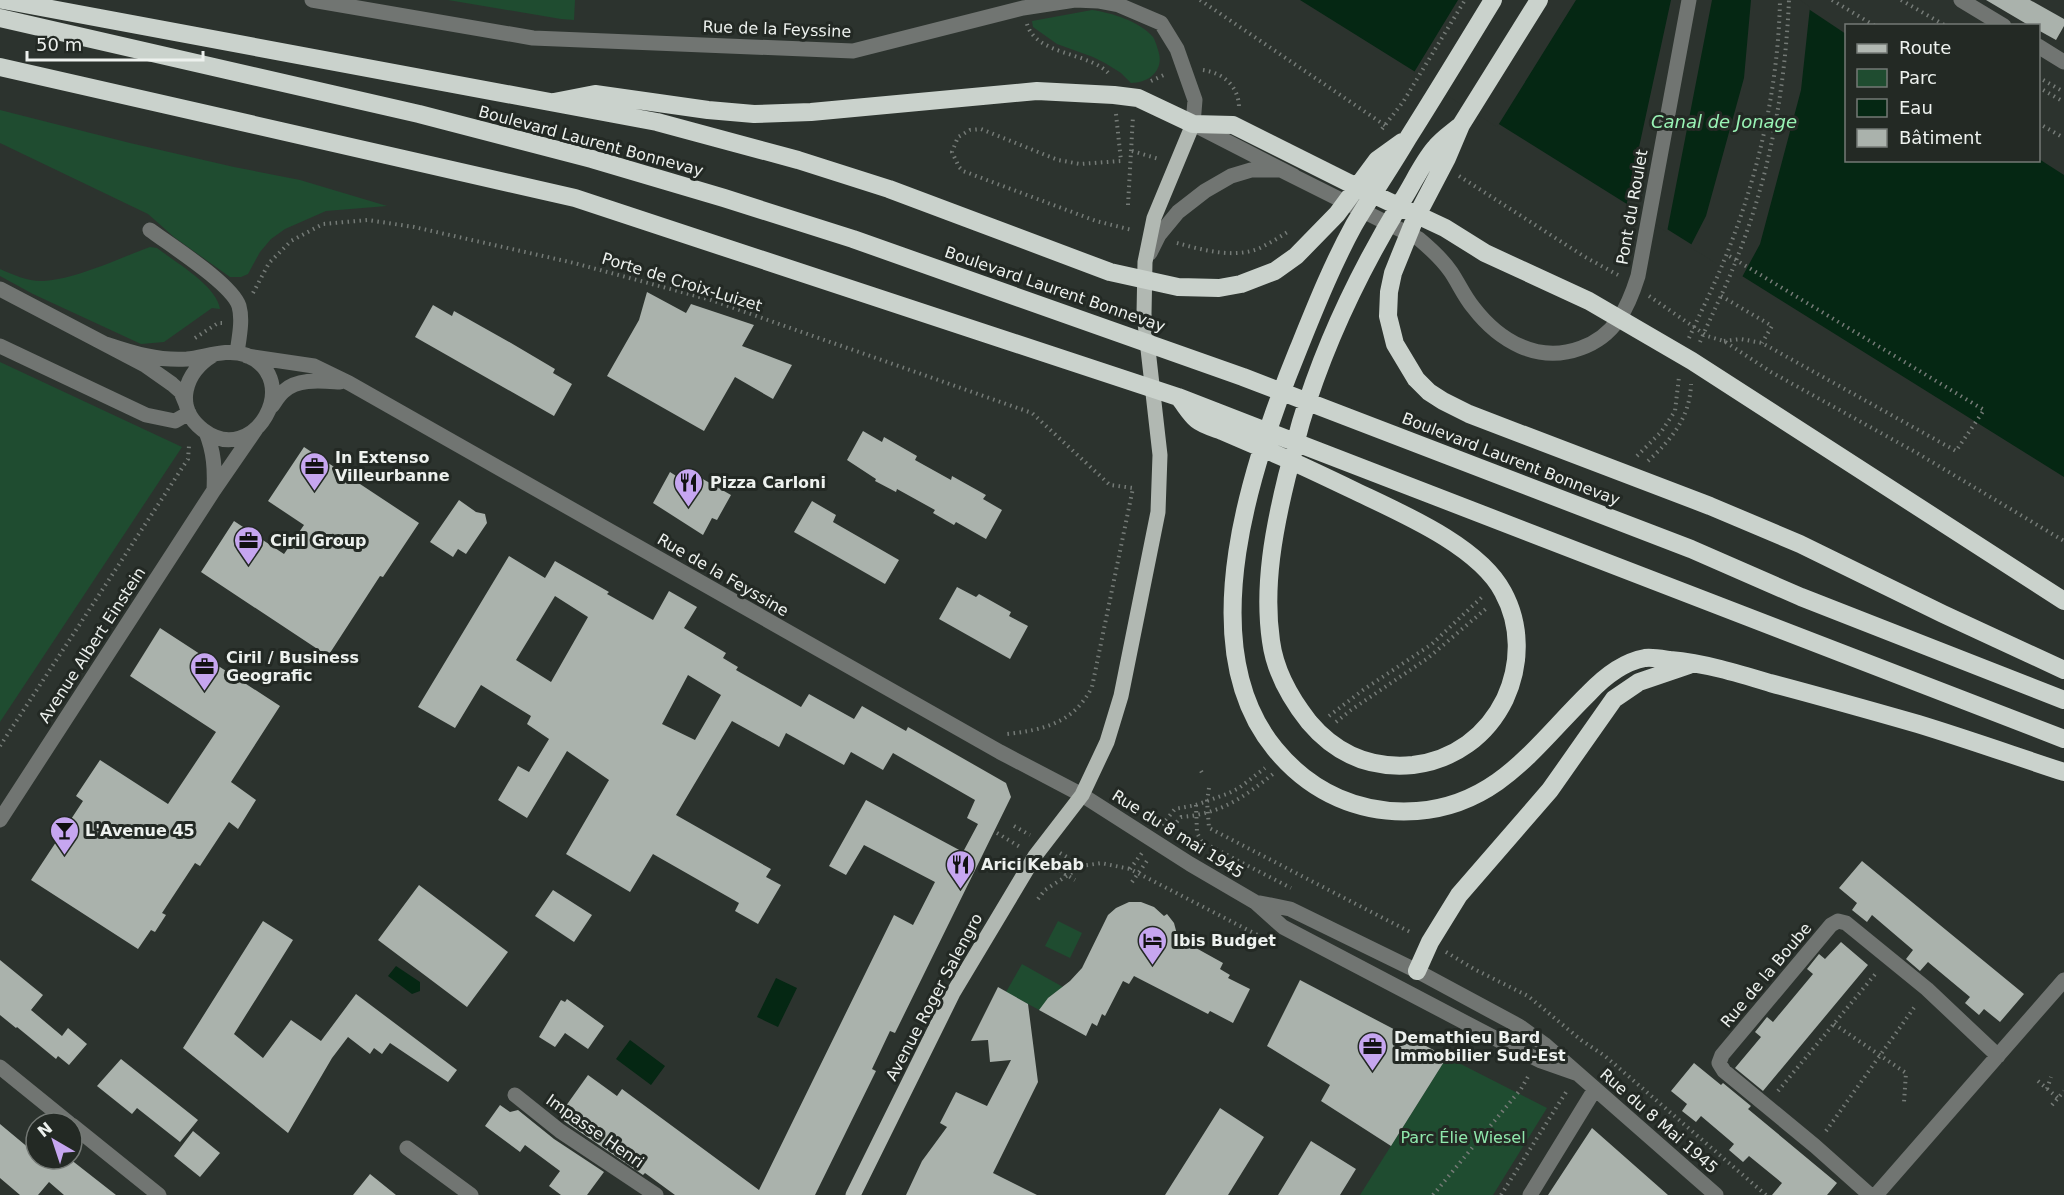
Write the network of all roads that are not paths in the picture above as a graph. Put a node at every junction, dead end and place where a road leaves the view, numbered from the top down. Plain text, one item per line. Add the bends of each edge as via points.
1 (3, 0) edge
2 (312, 0) edge
3 (1493, 0) edge
4 (1539, 0) edge
5 (1689, 0) edge
6 (1961, 0) edge
7 (0, 18) edge
8 (2001, 24) edge
9 (2040, 47) edge
10 (2064, 62) edge
11 (0, 67) edge
12 (554, 102) junction
13 (1193, 124) junction
14 (1461, 125) junction
15 (1409, 138) junction
16 (1294, 176) junction
17 (150, 230) dead end
18 (1145, 262) junction
19 (0, 289) edge
20 (106, 344) junction
21 (0, 346) edge
22 (242, 354) junction
23 (213, 355) junction
24 (349, 383) junction
25 (1178, 397) junction
26 (271, 406) junction
27 (188, 409) junction
28 (256, 429) junction
29 (206, 432) junction
30 (214, 490) junction
31 (2064, 602) edge
32 (1696, 663) junction
33 (2064, 670) edge
34 (2064, 700) edge
35 (2064, 739) edge
36 (2064, 772) edge
37 (1082, 795) junction
38 (0, 820) edge
39 (1255, 902) junction
40 (1417, 970) junction
41 (2064, 980) edge
42 (1398, 988) junction
43 (1998, 1056) junction
44 (0, 1067) edge
45 (1578, 1074) junction
46 (1595, 1089) junction
47 (515, 1095) dead end
48 (55, 1111) edge
49 (84, 1134) edge
50 (407, 1148) dead end
51 (159, 1195) edge
52 (471, 1195) edge
53 (656, 1195) edge
54 (853, 1195) edge
55 (1530, 1195) edge
56 (1716, 1195) edge
57 (1870, 1195) edge
58 (1876, 1195) edge

1 - 12 highway
2 - 13 street, Rue de la Feyssine via 533,39 853,51 1023,8 1075,0 1098,1 1119,5 1161,23 1177,49 1196,100
3 - 15 highway
4 - 14 highway
5 - 16 street, Pont du Roulet via 1638,276 1621,317 1600,339 1570,352 1551,354 1517,345 1485,322 1435,252 1419,239
6 - 8 street
7 - 34 highway, Boulevard Laurent Bonnevay via 419,114 592,159 853,239 1243,377 1691,549 1801,597
9 - 10 street
11 - 25 highway via 575,198
12 - 13 highway via 595,94 754,114 1037,92 1138,98
12 - 15 highway via 657,122 798,160 889,189 1110,272 1178,287 1219,288 1275,271 1310,243 1337,214 1377,160
13 - 16 street
13 - 18 main road, Avenue Roger Salengro via 1154,218
13 - 31 highway via 1233,125 1445,228 1485,253 1589,301 1692,361
14 - 25 highway via 1435,148 1378,240 1313,388 1301,421 1279,510 1269,616 1275,662 1287,690 1305,718 1329,735 1345,753 1377,765 1413,765 1450,755 1479,736 1505,698 1517,652 1512,613 1502,590 1486,569 1455,543 1379,502 1290,460 1198,421
14 - 33 highway via 1400,254 1389,292 1388,316 1395,344 1416,379 1429,392 1469,414 1800,544
15 - 32 highway via 1354,225 1325,283 1273,410 1242,526 1234,570 1232,616 1236,657 1243,690 1265,738 1288,770 1346,803 1398,812 1451,806 1501,781 1615,670 1646,658
16 - 18 street via 1281,170 1251,170 1205,191 1178,212 1159,235
17 - 22 street via 233,296 241,317
18 - 37 main road, Avenue Roger Salengro via 1144,314 1160,455 1158,512 1121,696 1107,742
19 - 20 street
20 - 23 street via 141,356 173,359
20 - 27 street via 172,384 181,392
21 - 27 street via 146,415 175,421
22 - 23 street
22 - 24 street, Rue de la Feyssine via 314,366
22 - 26 street via 264,369 273,392
23 - 27 street via 191,375 186,389
24 - 26 street, Rue de la Feyssine via 302,382 284,390
24 - 37 street, Rue de la Feyssine
25 - 35 highway
26 - 28 street
27 - 29 street
28 - 29 street via 232,439
28 - 30 street, Avenue Albert Einstein
29 - 30 street via 213,449
30 - 38 street, Avenue Albert Einstein
32 - 36 highway via 1922,725
32 - 40 highway via 1639,682 1614,699 1550,790 1459,896
37 - 39 street, Rue du 8 mai 1945
37 - 54 main road, Avenue Roger Salengro via 1035,856 953,993
39 - 40 street, Rue du 8 Mai 1945 via 1290,909
39 - 42 street, Rue du 8 Mai 1945 via 1283,927
40 - 42 street
40 - 45 street, Rue du 8 Mai 1945 via 1519,1026
41 - 43 street
42 - 45 street, Rue du 8 Mai 1945 via 1541,1061
43 - 57 street, Rue de la Boube via 1927,989 1846,923 1838,921 1831,925 1719,1063
43 - 58 street
44 - 48 street
45 - 46 street, Rue du 8 Mai 1945
46 - 55 street
46 - 56 street, Rue du 8 Mai 1945
47 - 53 street, Impasse Henri via 560,1131
49 - 51 street
50 - 52 street

